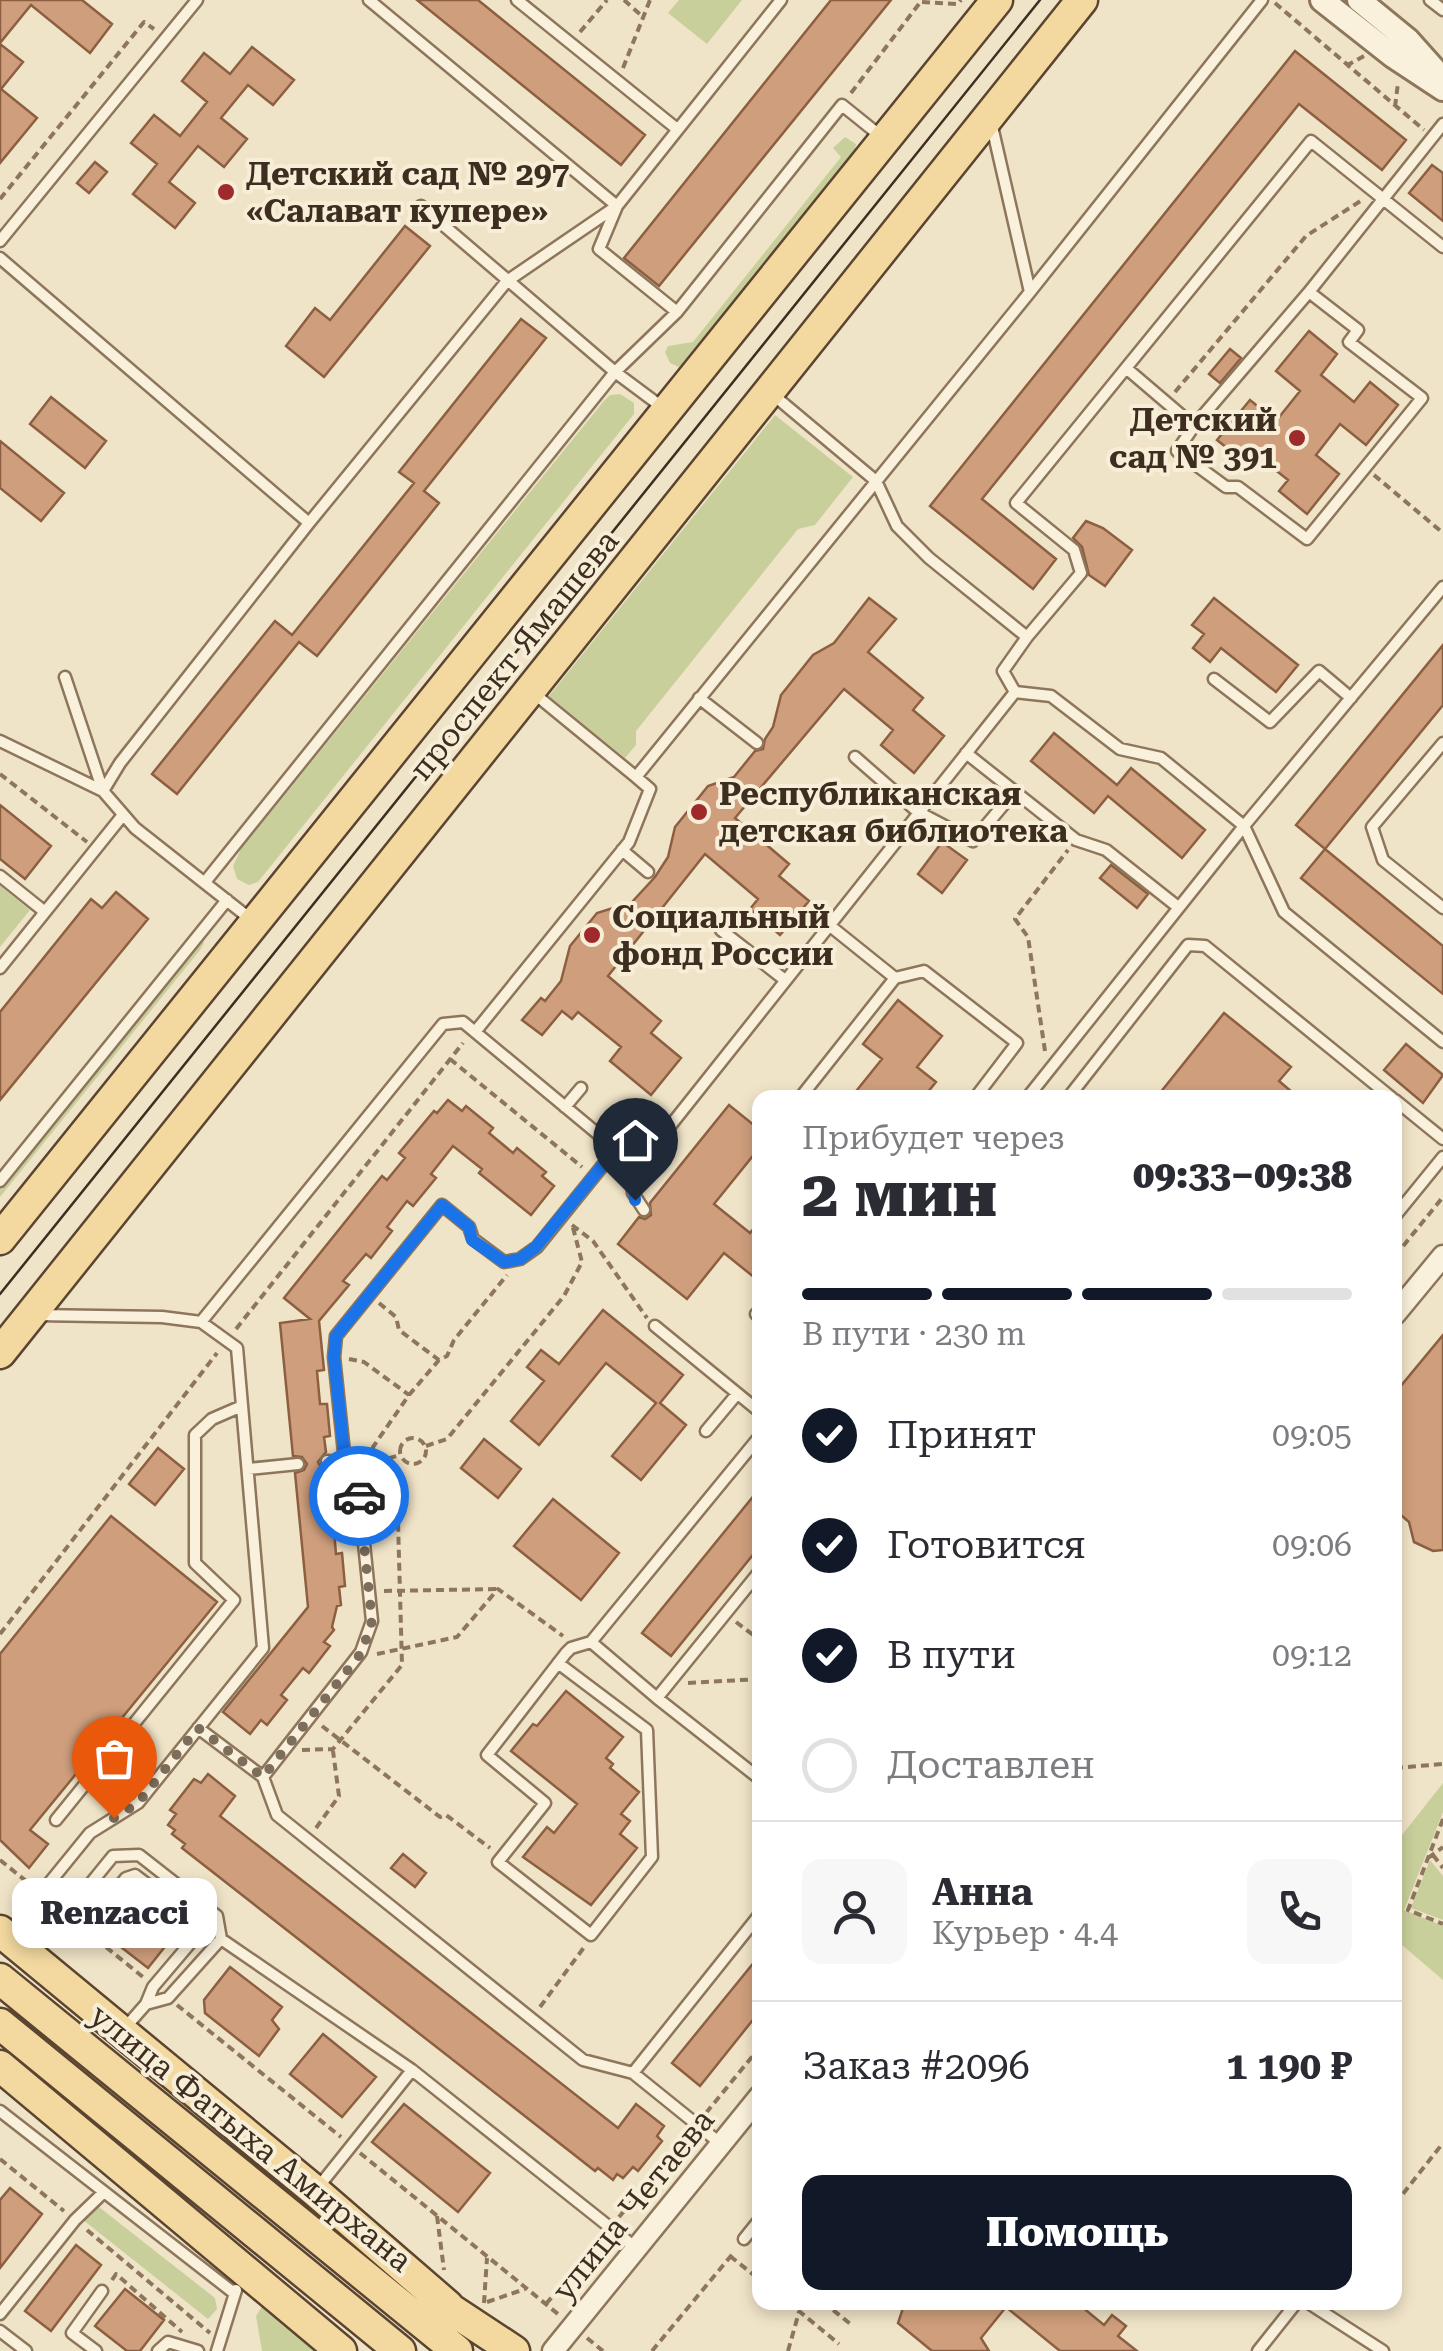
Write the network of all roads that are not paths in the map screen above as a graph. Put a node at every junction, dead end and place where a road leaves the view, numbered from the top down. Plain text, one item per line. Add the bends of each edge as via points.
1 (197, 0) edge
2 (516, 0) edge
3 (782, 0) edge
4 (998, 0) edge
5 (1082, 0) edge
6 (1262, 0) edge
7 (1322, 0) edge
8 (1359, 0) edge
9 (1430, 0) edge
10 (372, 1) edge
11 (1443, 10) edge
12 (1443, 80) edge
13 (1443, 88) edge
14 (989, 115) junction
15 (1443, 124) edge
16 (678, 129) junction
17 (884, 139) junction
18 (1379, 195) junction
19 (420, 206) dead end
20 (617, 206) junction
21 (0, 241) edge
22 (1443, 248) edge
23 (0, 258) edge
24 (507, 281) junction
25 (1030, 292) junction
26 (1309, 292) junction
27 (676, 312) junction
28 (1126, 368) junction
29 (615, 372) junction
30 (770, 392) junction
31 (666, 411) junction
32 (1194, 426) junction
33 (876, 481) junction
34 (309, 523) junction
35 (1443, 587) edge
36 (1027, 638) junction
37 (65, 677) dead end
38 (1214, 679) dead end
39 (531, 690) junction
40 (1014, 692) junction
41 (699, 698) junction
42 (1351, 698) junction
43 (0, 741) edge
44 (757, 743) dead end
45 (1443, 743) edge
46 (966, 753) junction
47 (854, 757) dead end
48 (636, 777) junction
49 (103, 791) junction
50 (1015, 791) junction
51 (918, 812) junction
52 (123, 815) junction
53 (1244, 826) junction
54 (622, 850) junction
55 (648, 872) dead end
56 (0, 876) edge
57 (205, 882) junction
58 (227, 900) junction
59 (1178, 907) junction
60 (1443, 908) edge
61 (45, 912) junction
62 (254, 922) junction
63 (829, 925) junction
64 (722, 930) dead end
65 (0, 968) edge
66 (895, 978) junction
67 (785, 980) junction
68 (475, 1032) junction
69 (1443, 1042) edge
70 (581, 1088) dead end
71 (806, 1090) edge
72 (980, 1090) edge
73 (1033, 1090) edge
74 (1074, 1090) edge
75 (1383, 1090) edge
76 (1402, 1106) edge
77 (565, 1107) junction
78 (1443, 1139) edge
79 (616, 1149) junction
80 (629, 1149) junction
81 (1443, 1157) edge
82 (0, 1181) edge
83 (1402, 1207) edge
84 (644, 1210) dead end
85 (0, 1239) edge
86 (1443, 1256) edge
87 (1402, 1306) edge
88 (29, 1315) junction
89 (201, 1322) junction
90 (655, 1326) road end
91 (0, 1353) edge
92 (737, 1394) junction
93 (242, 1406) junction
94 (752, 1406) edge
95 (706, 1432) dead end
96 (752, 1446) edge
97 (327, 1460) dead end
98 (345, 1462) junction
99 (298, 1464) dead end
100 (248, 1469) junction
101 (752, 1581) edge
102 (591, 1642) junction
103 (558, 1663) junction
104 (657, 1698) junction
105 (198, 1728) junction
106 (752, 1773) edge
107 (263, 1777) junction
108 (56, 1820) dead end
109 (31, 1908) junction
110 (62, 1920) junction
111 (752, 1924) edge
112 (3, 1933) edge
113 (221, 1939) junction
114 (0, 1979) edge
115 (146, 2004) junction
116 (0, 2024) edge
117 (122, 2032) junction
118 (0, 2066) edge
119 (412, 2070) junction
120 (633, 2073) junction
121 (752, 2106) edge
122 (0, 2111) edge
123 (722, 2144) junction
124 (316, 2191) junction
125 (103, 2192) junction
126 (287, 2212) junction
127 (752, 2230) edge
128 (744, 2239) road end
129 (637, 2248) junction
130 (242, 2283) junction
131 (323, 2288) junction
132 (102, 2291) road end
133 (458, 2292) junction
134 (1291, 2310) edge
135 (1319, 2310) edge
136 (0, 2314) edge
137 (0, 2331) edge
138 (218, 2346) edge
139 (26, 2351) edge
140 (96, 2351) edge
141 (158, 2351) edge
142 (198, 2351) edge
143 (341, 2351) edge
144 (372, 2351) edge
145 (400, 2351) edge
146 (458, 2351) edge
147 (514, 2351) edge
148 (553, 2351) edge
149 (1258, 2351) edge
150 (1383, 2351) edge

1 - 21 lane
2 - 16 lane
3 - 16 lane
4 - 17 main road, проспект Ямашева
5 - 14 main road, проспект Ямашева
6 - 25 lane
7 - 13 street
8 - 12 street
9 - 11 lane
10 - 20 lane
14 - 25 lane
14 - 30 main road, проспект Ямашева
15 - 18 lane
16 - 20 lane
17 - 27 lane via 842,105
17 - 31 main road, проспект Ямашева
18 - 22 lane
18 - 26 lane
18 - 28 lane via 1311,141
19 - 24 lane
20 - 24 lane
20 - 27 lane via 600,249
23 - 34 lane
24 - 29 lane
24 - 34 lane
25 - 33 lane
26 - 32 lane
26 - 32 lane via 1358,330 1350,342 1422,398 1307,539 1177,451
27 - 29 lane
28 - 32 lane
28 - 36 lane via 1016,503 1074,550 1081,573
29 - 31 lane
29 - 57 lane
30 - 33 lane
30 - 39 main road, проспект Ямашева
31 - 62 main road, проспект Ямашева
33 - 36 lane via 898,526
33 - 41 lane
34 - 49 lane
35 - 42 lane
36 - 40 lane via 1002,670
37 - 49 lane
38 - 42 lane via 1270,722 1319,671
39 - 48 lane
39 - 88 main road, проспект Ямашева
40 - 46 lane
40 - 53 lane via 1051,696 1120,749 1161,758
41 - 44 lane
41 - 48 lane
42 - 53 lane
43 - 49 lane
45 - 60 lane via 1372,828 1383,860
46 - 50 lane
46 - 51 lane
47 - 51 lane
48 - 54 lane via 650,790
49 - 52 lane
50 - 51 lane via 972,841
50 - 59 lane
51 - 63 lane
52 - 57 lane
52 - 61 lane
53 - 59 lane
53 - 69 lane via 1284,912
54 - 55 lane
54 - 68 lane
56 - 61 lane
57 - 58 lane
58 - 62 lane
58 - 82 lane
59 - 73 lane
61 - 65 lane
62 - 85 main road, проспект Ямашева
63 - 66 lane
63 - 67 lane
64 - 67 lane
66 - 71 lane
66 - 72 lane via 924,971 1017,1043
67 - 80 lane via 664,1135
68 - 77 lane
68 - 89 lane via 463,1022 443,1024
70 - 77 lane
74 - 75 lane via 1188,945 1206,946
76 - 78 lane
77 - 79 lane
79 - 80 lane
79 - 98 lane via 520,1259 504,1262 472,1240 469,1227 442,1205 336,1336
80 - 84 lane via 633,1193
81 - 83 lane
86 - 87 street
88 - 89 lane
88 - 91 main road, проспект Ямашева
89 - 93 lane via 236,1348
90 - 92 lane
92 - 94 lane
92 - 95 lane
93 - 100 lane
93 - 108 lane via 195,1434 195,1564 234,1600
96 - 102 lane
97 - 98 lane
98 - 107 lane via 356,1466 372,1621 358,1657
99 - 100 lane
100 - 105 lane via 264,1648
101 - 104 lane
102 - 103 lane via 571,1648
102 - 104 lane
103 - 103 lane via 647,1730 652,1857 591,1935 498,1862 545,1802 487,1754
104 - 106 lane
105 - 107 lane
105 - 109 lane via 138,1803 90,1833
107 - 120 lane via 277,1816 582,2060
109 - 110 lane
109 - 112 lane
110 - 113 lane via 112,1856 139,1855 216,1916
110 - 115 lane via 86,1929 135,1875 197,1922 198,1934
111 - 120 lane
112 - 117 main road
113 - 115 lane via 168,1998
113 - 119 lane
114 - 126 main road, улица Фатыха Амирхана
115 - 117 lane
116 - 131 main road
117 - 124 main road
118 - 130 main road
119 - 124 lane
119 - 129 lane
120 - 123 lane
121 - 123 street, улица Четаева
122 - 125 lane
123 - 129 street, улица Четаева
124 - 133 main road
125 - 130 lane
125 - 136 lane
126 - 133 main road
126 - 146 main road, улица Фатыха Амирхана
127 - 128 lane
129 - 148 street, улица Четаева
130 - 138 lane
130 - 143 main road
131 - 144 main road
131 - 145 main road
132 - 140 lane via 72,2333
133 - 147 main road
134 - 149 lane
135 - 150 lane
137 - 139 lane
141 - 142 lane via 168,2342

